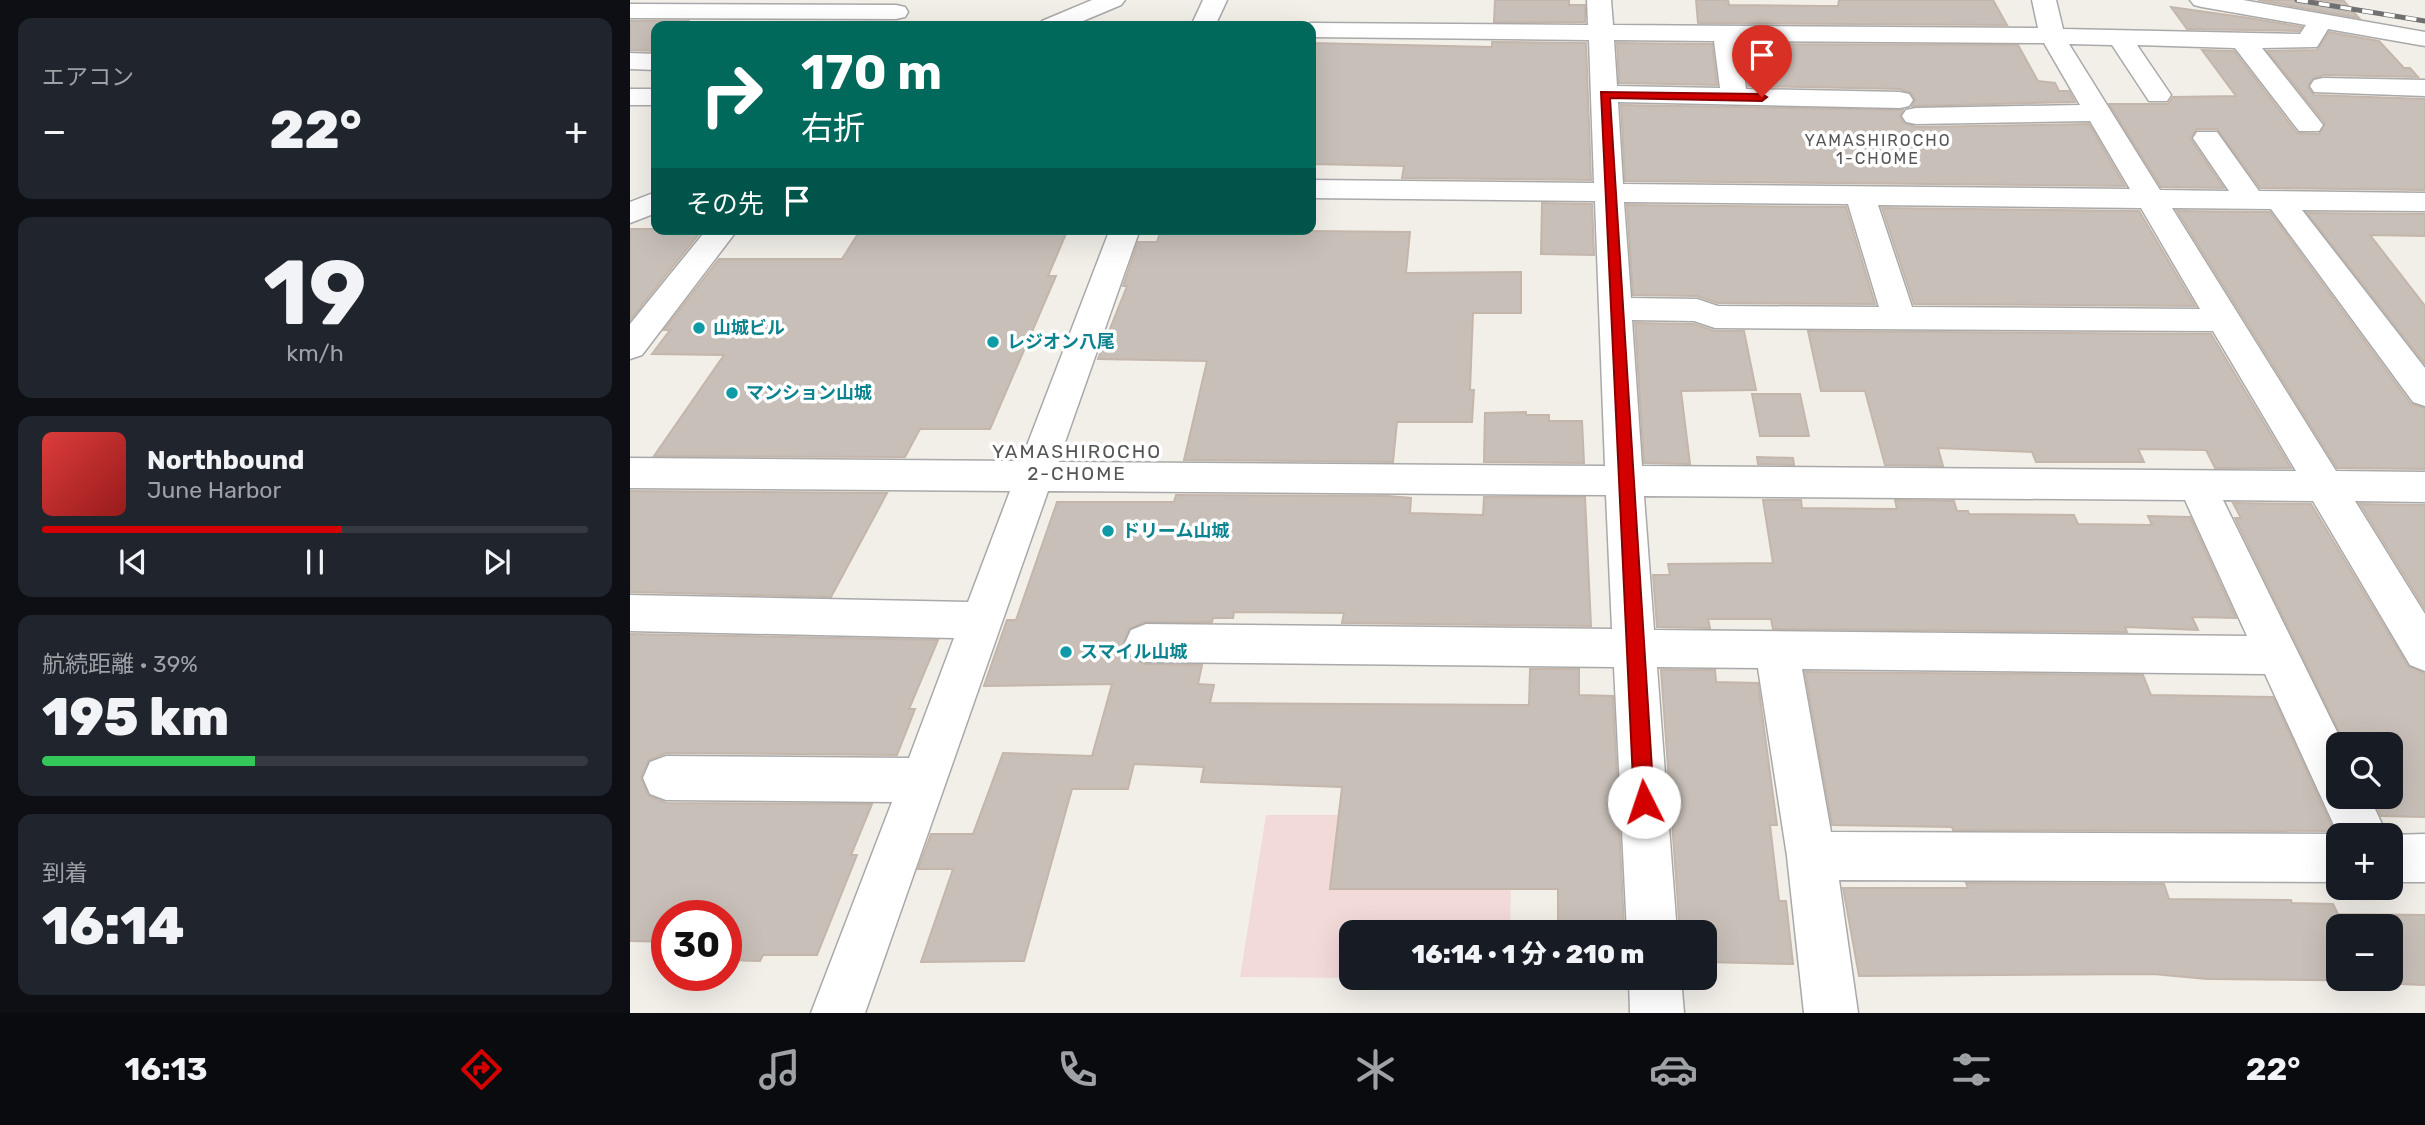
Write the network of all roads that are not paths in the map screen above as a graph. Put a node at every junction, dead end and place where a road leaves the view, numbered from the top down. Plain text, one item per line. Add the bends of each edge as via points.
1 (1113, 0) edge
2 (1216, 0) edge
3 (1599, 0) edge
4 (2044, 0) edge
5 (2203, 0) edge
6 (2375, 9) dead end
7 (630, 11) edge
8 (895, 13) edge
9 (2321, 20) junction
10 (1063, 21) edge
11 (1206, 21) edge
12 (1316, 30) edge
13 (1602, 33) junction
14 (1725, 33) junction
15 (2405, 35) edge
16 (2052, 36) junction
17 (2119, 37) junction
18 (2243, 41) junction
19 (630, 61) edge
20 (651, 62) edge
21 (2425, 69) edge
22 (2323, 86) dead end
23 (2425, 88) edge
24 (1604, 94) junction
25 (2158, 95) dead end
26 (630, 97) edge
27 (651, 97) edge
28 (1734, 97) junction
29 (2100, 113) junction
30 (2309, 125) dead end
31 (2207, 138) dead end
32 (1316, 189) edge
33 (1608, 193) junction
34 (1860, 195) junction
35 (2153, 199) junction
36 (2265, 200) junction
37 (2425, 202) edge
38 (651, 204) edge
39 (630, 214) edge
40 (718, 235) edge
41 (1123, 235) edge
42 (1614, 309) junction
43 (1899, 317) junction
44 (2225, 320) junction
45 (630, 347) edge
46 (2425, 393) edge
47 (630, 473) edge
48 (1033, 478) junction
49 (1623, 481) junction
50 (2197, 485) junction
51 (2326, 487) junction
52 (2425, 487) edge
53 (630, 614) edge
54 (981, 620) junction
55 (1146, 643) dead end
56 (1634, 646) junction
57 (1777, 650) junction
58 (2425, 652) edge
59 (2277, 655) junction
60 (2326, 757) edge
61 (666, 778) dead end
62 (923, 780) junction
63 (1811, 856) junction
64 (2326, 858) edge
65 (2403, 858) edge
66 (2425, 858) edge
67 (1651, 920) edge
68 (1656, 990) edge
69 (838, 1013) edge
70 (1657, 1013) edge
71 (1831, 1013) edge

1 - 10 street
2 - 11 street
3 - 13 street
4 - 16 street
5 - 9 street
6 - 15 street
7 - 8 street
9 - 15 street
9 - 18 street via 2308,42
12 - 13 street via 1435,21
13 - 14 street
13 - 24 street
14 - 16 street
14 - 28 street
15 - 21 street
16 - 17 street
16 - 29 street
17 - 18 street
17 - 25 street
18 - 30 street
19 - 20 street
22 - 23 street
24 - 28 street
24 - 33 street
26 - 27 street
28 - 29 street
29 - 35 street
31 - 36 street
32 - 33 street
33 - 34 street
33 - 42 street
34 - 35 street
34 - 43 street
35 - 36 street
35 - 44 street
36 - 37 street
36 - 46 street
38 - 39 street
40 - 45 street
41 - 48 street
42 - 43 street via 1697,310 1716,317
42 - 49 street
43 - 44 street
44 - 51 street
47 - 48 street
48 - 49 street
48 - 54 street
49 - 50 street
49 - 56 street
50 - 51 street
50 - 59 street
51 - 52 street
51 - 58 street
53 - 54 street
54 - 62 street
55 - 56 street
56 - 57 street
56 - 67 street
57 - 59 street
57 - 63 street
59 - 60 street
61 - 62 street
62 - 69 street
63 - 64 street
63 - 71 street
65 - 66 street
68 - 70 street

